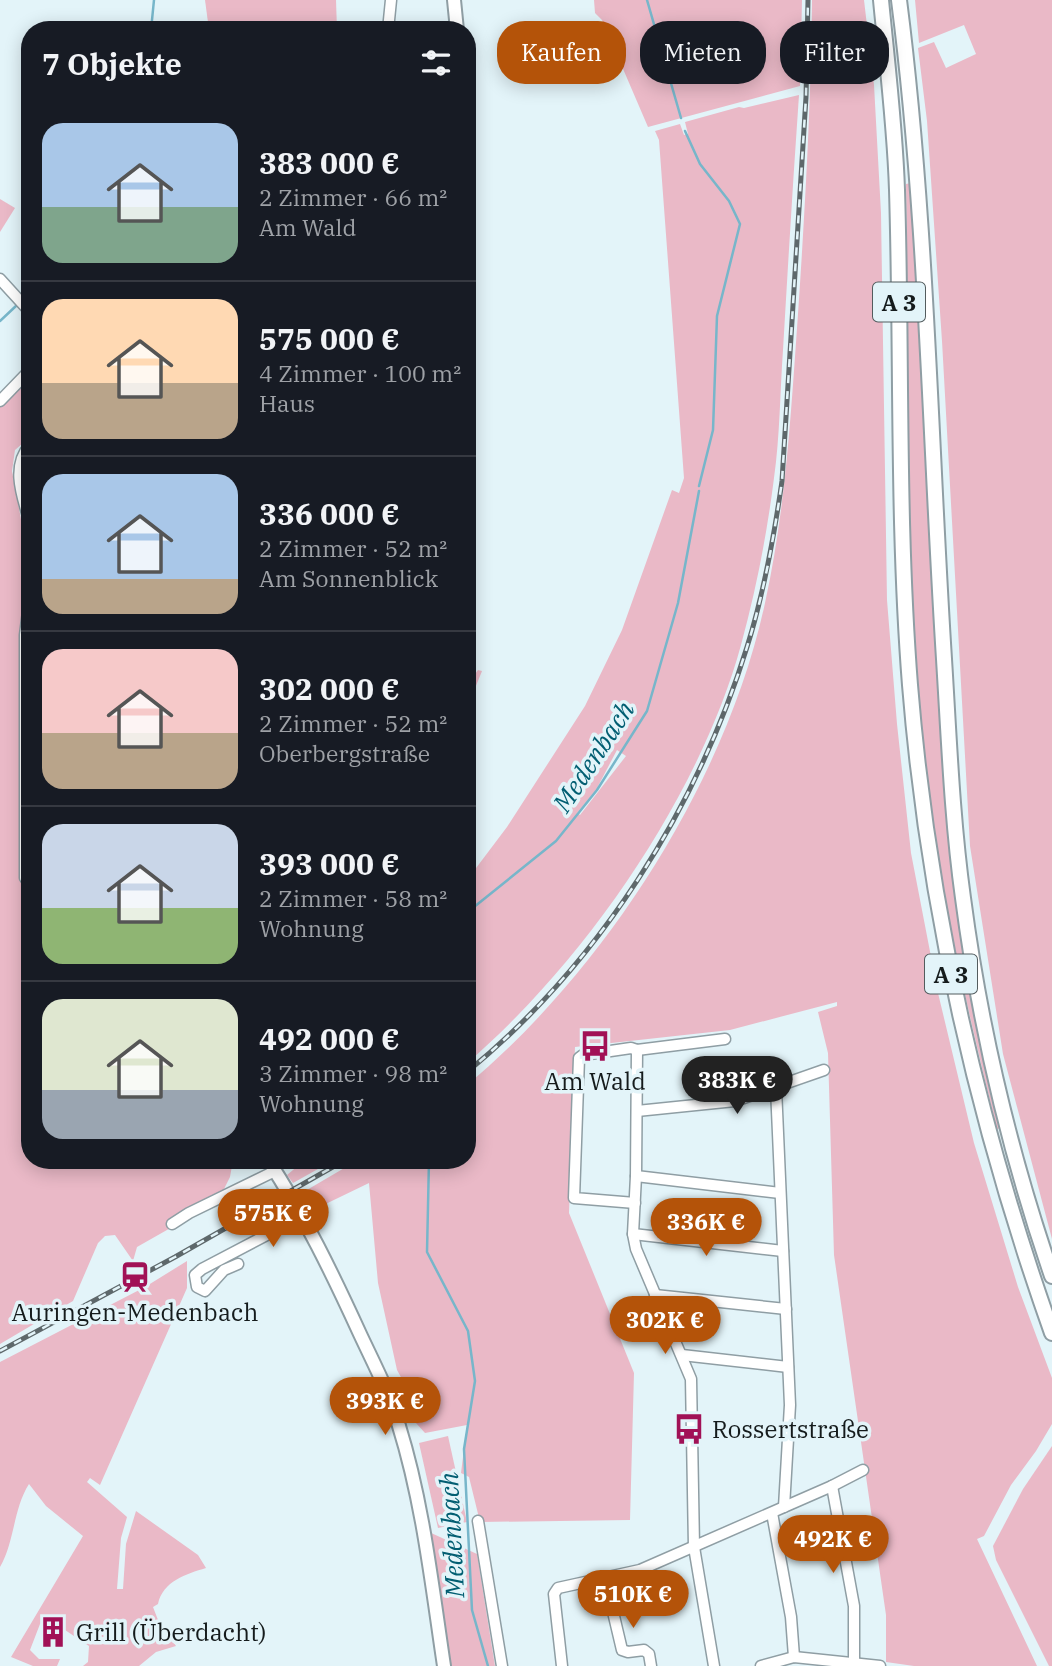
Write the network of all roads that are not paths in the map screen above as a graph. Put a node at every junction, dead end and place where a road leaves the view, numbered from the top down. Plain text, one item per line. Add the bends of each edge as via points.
1 (391, 0) edge
2 (454, 0) edge
3 (881, 0) edge
4 (899, 0) edge
5 (389, 21) edge
6 (456, 21) edge
7 (0, 279) edge
8 (21, 303) edge
9 (21, 379) edge
10 (0, 401) edge
11 (21, 459) edge
12 (21, 488) edge
13 (726, 1039) dead end
14 (637, 1050) junction
15 (824, 1070) dead end
16 (776, 1088) junction
17 (638, 1111) junction
18 (267, 1169) edge
19 (274, 1169) edge
20 (636, 1176) junction
21 (780, 1193) junction
22 (635, 1203) junction
23 (301, 1217) junction
24 (173, 1224) dead end
25 (633, 1234) junction
26 (783, 1251) junction
27 (238, 1264) dead end
28 (1052, 1276) edge
29 (655, 1294) junction
30 (786, 1309) junction
31 (1052, 1334) edge
32 (682, 1355) junction
33 (788, 1367) junction
34 (863, 1470) dead end
35 (832, 1486) junction
36 (784, 1507) junction
37 (772, 1513) junction
38 (478, 1521) dead end
39 (694, 1547) junction
40 (605, 1578) junction
41 (794, 1657) junction
42 (854, 1662) junction
43 (444, 1666) edge
44 (502, 1666) edge
45 (562, 1666) edge
46 (651, 1666) edge
47 (714, 1666) edge
48 (761, 1666) edge
49 (880, 1666) edge

1 - 5 street
2 - 6 main road
3 - 31 highway, A 3 via 897,187 903,560 917,763 937,901 969,1059 1020,1242
4 - 28 highway, A 3 via 914,126 949,745 963,898 995,1076
7 - 8 street
9 - 10 street
11 - 12 street
13 - 14 street
14 - 17 street
14 - 22 street via 579,1058 574,1175 574,1198
15 - 16 street
16 - 17 street via 734,1101
16 - 21 street
17 - 20 street
18 - 24 street
19 - 23 main road
20 - 21 street
20 - 22 street
21 - 26 street
22 - 25 street
23 - 27 street via 202,1269 195,1275 197,1287 209,1291 224,1270
23 - 43 main road via 399,1424 419,1512
25 - 26 street
25 - 29 street
26 - 30 street
29 - 30 street
29 - 32 street
30 - 33 street
32 - 33 street
32 - 39 street via 693,1388
33 - 36 street
34 - 35 street
35 - 36 street
35 - 42 street via 854,1606
36 - 37 street
37 - 39 street
37 - 41 street
38 - 44 street
39 - 40 street via 640,1570
39 - 47 street
40 - 45 street via 558,1588 554,1594
40 - 46 street via 622,1650 644,1650
41 - 42 street
41 - 48 street
42 - 49 street

